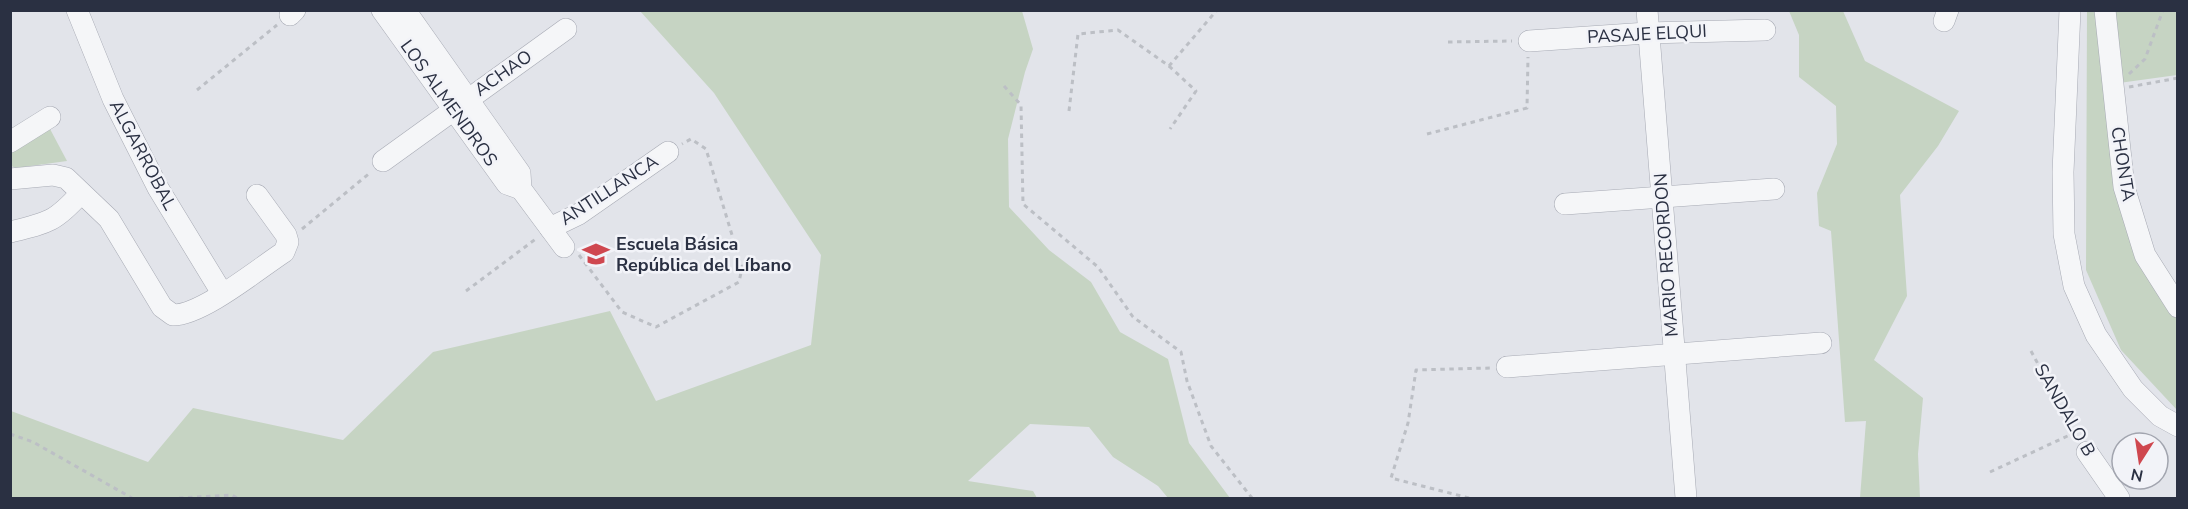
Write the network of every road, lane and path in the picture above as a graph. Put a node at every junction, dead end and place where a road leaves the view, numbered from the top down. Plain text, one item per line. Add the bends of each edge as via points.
1 (77, 10) edge
2 (382, 10) edge
3 (405, 10) edge
4 (1217, 10) edge
5 (1647, 10) edge
6 (2070, 10) edge
7 (2105, 10) edge
8 (2163, 10) edge
9 (293, 13) edge
10 (566, 29) dead end
11 (1765, 30) dead end
12 (1647, 33) junction
13 (1529, 40) junction
14 (1448, 42) dead end
15 (1169, 66) junction
16 (1004, 86) dead end
17 (2113, 89) junction
18 (197, 90) dead end
19 (460, 104) junction
20 (1069, 111) dead end
21 (50, 117) dead end
22 (1170, 129) dead end
23 (1427, 134) dead end
24 (691, 139) dead end
25 (10, 142) edge
26 (668, 152) dead end
27 (383, 161) joint
28 (10, 179) edge
29 (1774, 189) dead end
30 (81, 193) junction
31 (257, 195) dead end
32 (1662, 197) junction
33 (1565, 204) dead end
34 (550, 228) junction
35 (10, 232) edge
36 (288, 242) junction
37 (564, 247) joint
38 (466, 291) dead end
39 (222, 293) junction
40 (2178, 307) edge
41 (1821, 343) dead end
42 (2031, 351) dead end
43 (1674, 354) junction
44 (1507, 367) joint
45 (2178, 426) edge
46 (2074, 433) junction
47 (10, 434) edge
48 (2087, 452) joint
49 (1990, 472) dead end
50 (132, 498) edge
51 (179, 498) edge
52 (237, 498) edge
53 (1252, 498) edge
54 (1469, 498) edge
55 (1686, 498) edge
56 (2119, 498) edge

1 - 39 street, ALGARROBAL via 113,99 158,188
2 - 19 street, LOS ALMENDROS
3 - 19 street, LOS ALMENDROS
4 - 15 path
5 - 12 street, MARIO RECORDON
6 - 45 street via 2063,172 2064,234 2074,286 2096,335 2133,389 2160,416
7 - 17 street, CHONTA
8 - 17 path via 2145,59
9 - 18 path
10 - 19 street, ACHAO
11 - 12 street, PASAJE ELQUI
12 - 13 street, PASAJE ELQUI
12 - 32 street, MARIO RECORDON
13 - 14 path
13 - 23 path via 1527,108
15 - 20 path via 1118,30 1078,34
15 - 22 path via 1196,91
16 - 53 path via 1021,105 1023,204 1098,267 1133,317 1181,352 1187,381 1211,446
17 - 40 street, CHONTA via 2124,187 2138,236 2150,264
19 - 27 street, ACHAO
19 - 34 street, LOS ALMENDROS via 507,184 521,189
21 - 25 street
24 - 37 path via 706,149 742,268 739,282 656,327 622,312 572,246
26 - 34 street, ANTILLANCA via 579,214
27 - 36 path
28 - 30 street via 53,175 66,178
29 - 32 street
30 - 35 street via 50,222
30 - 39 street via 109,219 169,313 189,313
31 - 36 street
32 - 33 street
32 - 43 street, MARIO RECORDON
34 - 37 street, LOS ALMENDROS
34 - 38 path
36 - 39 street via 284,252
41 - 43 street
42 - 46 path, SANDALO B
43 - 44 street
43 - 55 street, MARIO RECORDON
44 - 54 path via 1416,370 1408,423 1391,478
46 - 48 path, SANDALO B
46 - 49 path
47 - 50 path via 33,442
48 - 56 street, SANDALO B
51 - 52 path

